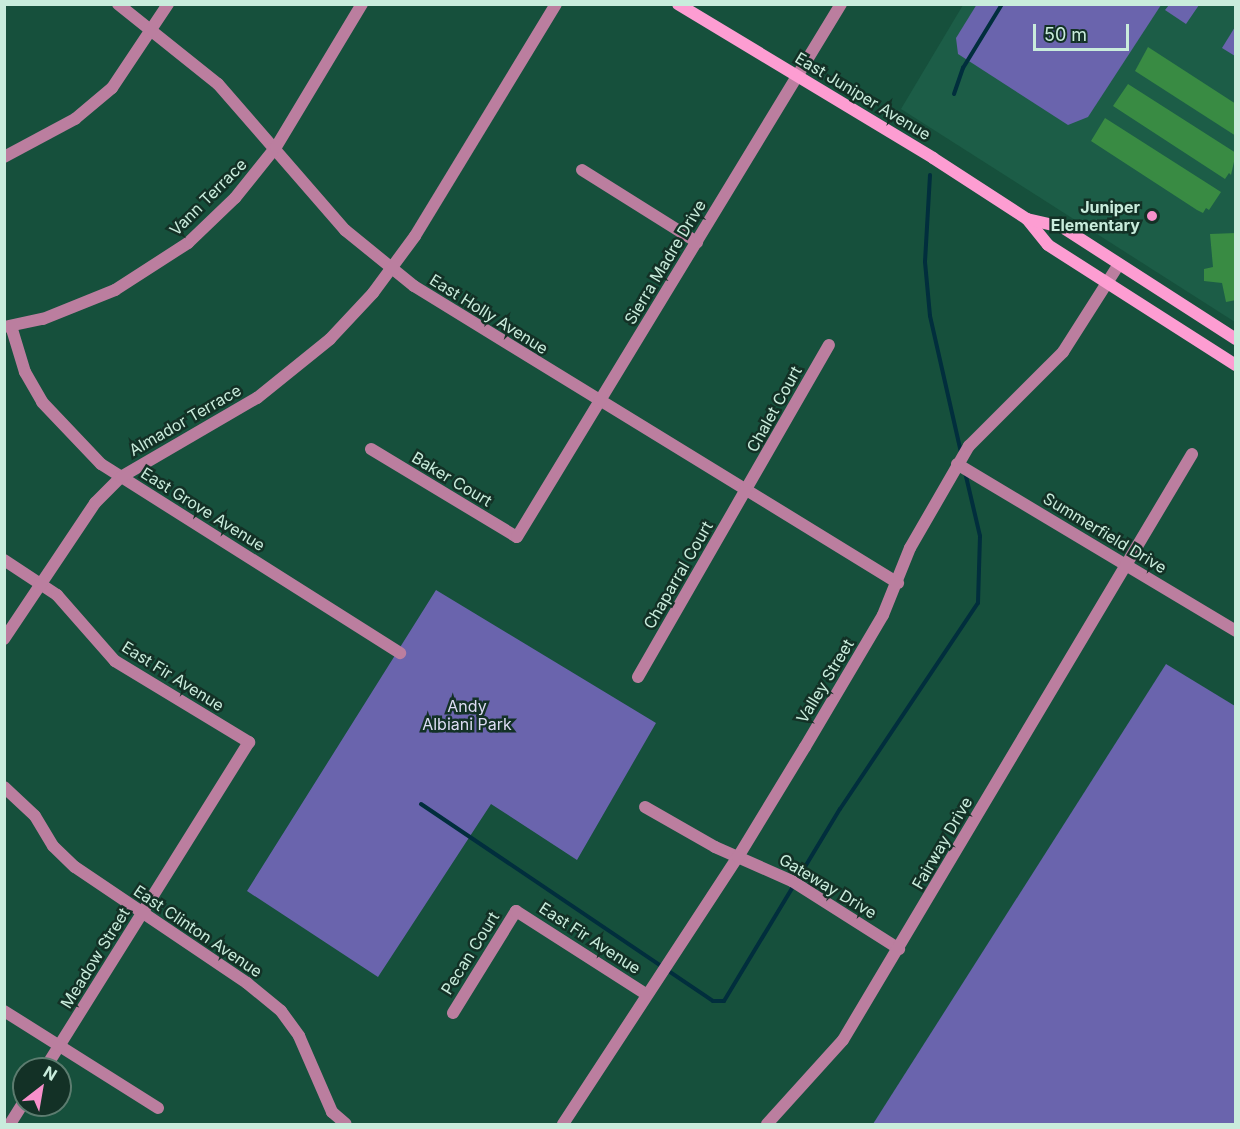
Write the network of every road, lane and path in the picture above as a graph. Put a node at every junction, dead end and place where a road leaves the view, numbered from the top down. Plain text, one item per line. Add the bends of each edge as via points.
1 (118, 4) edge
2 (168, 4) edge
3 (362, 4) edge
4 (556, 4) edge
5 (678, 4) edge
6 (842, 4) edge
7 (154, 29) junction
8 (797, 75) junction
9 (276, 147) junction
10 (4, 157) edge
11 (582, 170) dead end
12 (1027, 219) junction
13 (697, 242) junction
14 (1119, 264) junction
15 (392, 269) junction
16 (1107, 283) junction
17 (8, 327) edge
18 (1236, 339) edge
19 (829, 345) dead end
20 (1236, 365) edge
21 (599, 402) junction
22 (371, 449) dead end
23 (1192, 454) dead end
24 (957, 465) junction
25 (121, 477) junction
26 (747, 490) junction
27 (517, 537) joint
28 (4, 561) edge
29 (1126, 565) junction
30 (41, 582) junction
31 (898, 584) junction
32 (1236, 631) edge
33 (4, 639) edge
34 (400, 653) dead end
35 (638, 677) dead end
36 (249, 742) joint
37 (4, 788) edge
38 (645, 807) dead end
39 (738, 857) junction
40 (516, 911) joint
41 (142, 913) junction
42 (899, 949) junction
43 (646, 994) junction
44 (4, 1011) edge
45 (453, 1013) dead end
46 (59, 1045) junction
47 (52, 1057) edge
48 (158, 1108) dead end
49 (346, 1125) edge
50 (563, 1125) edge
51 (767, 1125) edge

1 - 7 street, East Holly Avenue
2 - 7 street
3 - 9 street, Vann Terrace
4 - 15 street, Almador Terrace
5 - 8 street, East Juniper Avenue
6 - 8 street, Sierra Madre Drive
7 - 9 street, East Holly Avenue via 218,84
7 - 10 street via 112,88 75,119
8 - 12 street, East Juniper Avenue
8 - 13 street, Sierra Madre Drive
9 - 15 street, East Holly Avenue via 339,224
9 - 17 street, Vann Terrace via 227,206 188,243 148,272 80,306
11 - 13 street
12 - 14 street, East Juniper Avenue via 1062,227
12 - 16 street, East Juniper Avenue via 1048,245
13 - 21 street, Sierra Madre Drive
14 - 16 street, Valley Street
14 - 18 street, East Juniper Avenue
15 - 21 street, East Holly Avenue
15 - 25 street, Almador Terrace via 345,324 284,377 209,429 144,460
16 - 20 street, East Juniper Avenue
16 - 24 street, Valley Street via 1063,352 983,430
17 - 25 street, East Grove Avenue via 25,372 42,402 71,436
19 - 26 street, Chalet Court
21 - 26 street, East Holly Avenue
21 - 27 street, Sierra Madre Drive
22 - 27 street, Baker Court
23 - 29 street, Fairway Drive
24 - 29 street, Summerfield Drive
24 - 31 street, Valley Street via 910,548
25 - 30 street, Almador Terrace via 95,503
25 - 34 street, East Grove Avenue
26 - 31 street, East Holly Avenue
26 - 35 street, Chaparral Court
28 - 30 street, East Fir Avenue
29 - 32 street, Summerfield Drive
29 - 42 street, Fairway Drive
30 - 33 street, Almador Terrace
30 - 36 street, East Fir Avenue via 115,661
31 - 39 street, Valley Street
36 - 41 street, Meadow Street
37 - 41 street, East Clinton Avenue via 35,816 53,846 75,867
38 - 39 street, Gateway Drive via 685,832
39 - 42 street, Gateway Drive via 792,881
39 - 43 street, Valley Street
40 - 43 street, East Fir Avenue
40 - 45 street, Pecan Court
41 - 46 street, Meadow Street
41 - 49 street, East Clinton Avenue via 248,983 281,1011 298,1036 332,1112
42 - 51 street, Fairway Drive via 843,1040
43 - 50 street, Valley Street
44 - 46 street
46 - 47 street, Meadow Street
46 - 48 street

